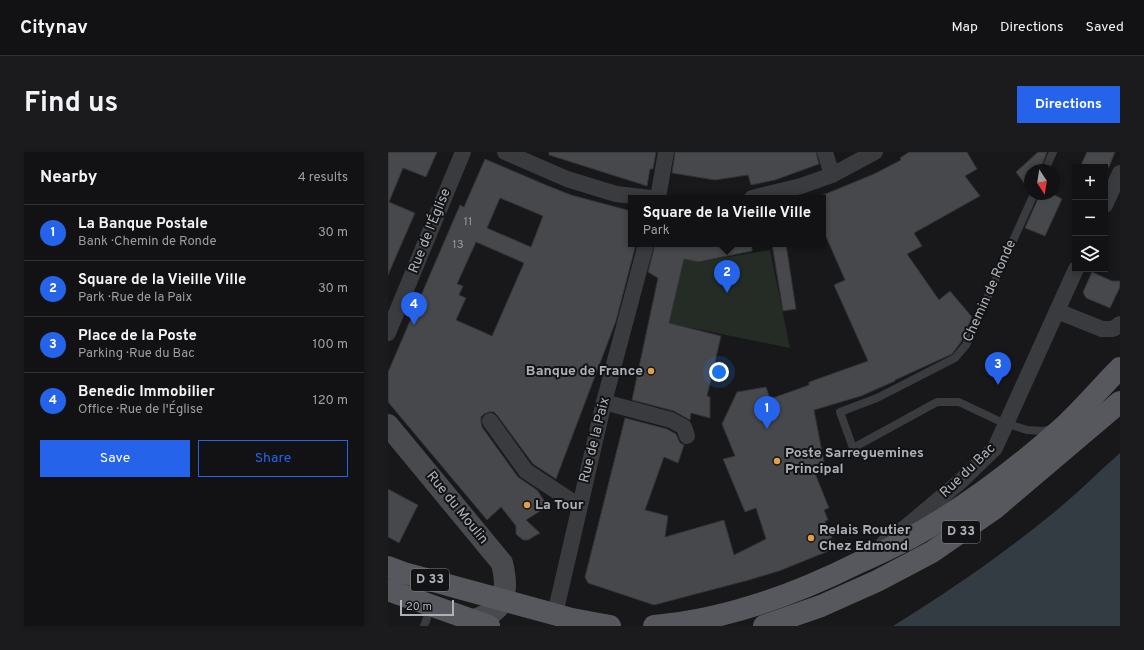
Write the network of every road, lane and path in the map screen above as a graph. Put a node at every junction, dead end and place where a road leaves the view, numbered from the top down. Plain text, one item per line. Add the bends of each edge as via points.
1 (462, 152) edge
2 (505, 152) edge
3 (666, 152) edge
4 (824, 152) edge
5 (875, 152) edge
6 (1053, 152) edge
7 (1047, 164) edge
8 (1120, 173) edge
9 (832, 175) junction
10 (628, 195) edge
11 (659, 195) edge
12 (764, 195) edge
13 (1031, 200) edge
14 (1107, 200) edge
15 (645, 247) edge
16 (1075, 272) edge
17 (1057, 311) junction
18 (1120, 324) edge
19 (388, 333) edge
20 (1120, 368) edge
21 (604, 402) junction
22 (1120, 402) edge
23 (490, 421) dead end
24 (1006, 423) junction
25 (388, 425) edge
26 (1062, 428) junction
27 (687, 436) dead end
28 (579, 506) junction
29 (388, 567) edge
30 (843, 570) junction
31 (388, 590) edge
32 (503, 600) junction
33 (388, 607) edge
34 (555, 614) junction
35 (426, 622) edge
36 (479, 624) edge
37 (773, 625) edge
38 (610, 626) edge
39 (654, 626) edge

1 - 19 street, Rue de l'Église
2 - 10 street via 567,179
3 - 11 street
4 - 9 street
5 - 9 street
6 - 7 lane
8 - 14 street
9 - 12 street
13 - 24 lane, Chemin de Ronde via 966,345 955,358 877,398 840,412 853,448 937,402 959,402
15 - 21 street, Rue de la Paix
16 - 17 street, Rue du Bac
17 - 18 street via 1102,329 1113,329
17 - 24 street, Rue du Bac
20 - 26 main road, D 33
21 - 27 street via 671,420 684,427
21 - 28 street, Rue de la Paix
22 - 37 main road, D 33 via 994,510 932,552 870,584
23 - 28 street via 526,471
24 - 26 lane via 1027,430
24 - 30 street, Rue du Bac via 995,448 962,480 906,527
25 - 32 street, Rue du Moulin via 502,563 505,572
26 - 30 main road, D 33 via 1012,470 968,502 912,537
28 - 34 street, Rue de la Paix
29 - 32 main road, D 33
30 - 39 main road, D 33 via 803,589 735,612
31 - 36 main road, D 33
32 - 34 main road, D 33
32 - 36 street
33 - 35 main road
34 - 38 main road, D 33
35 - 36 main road

